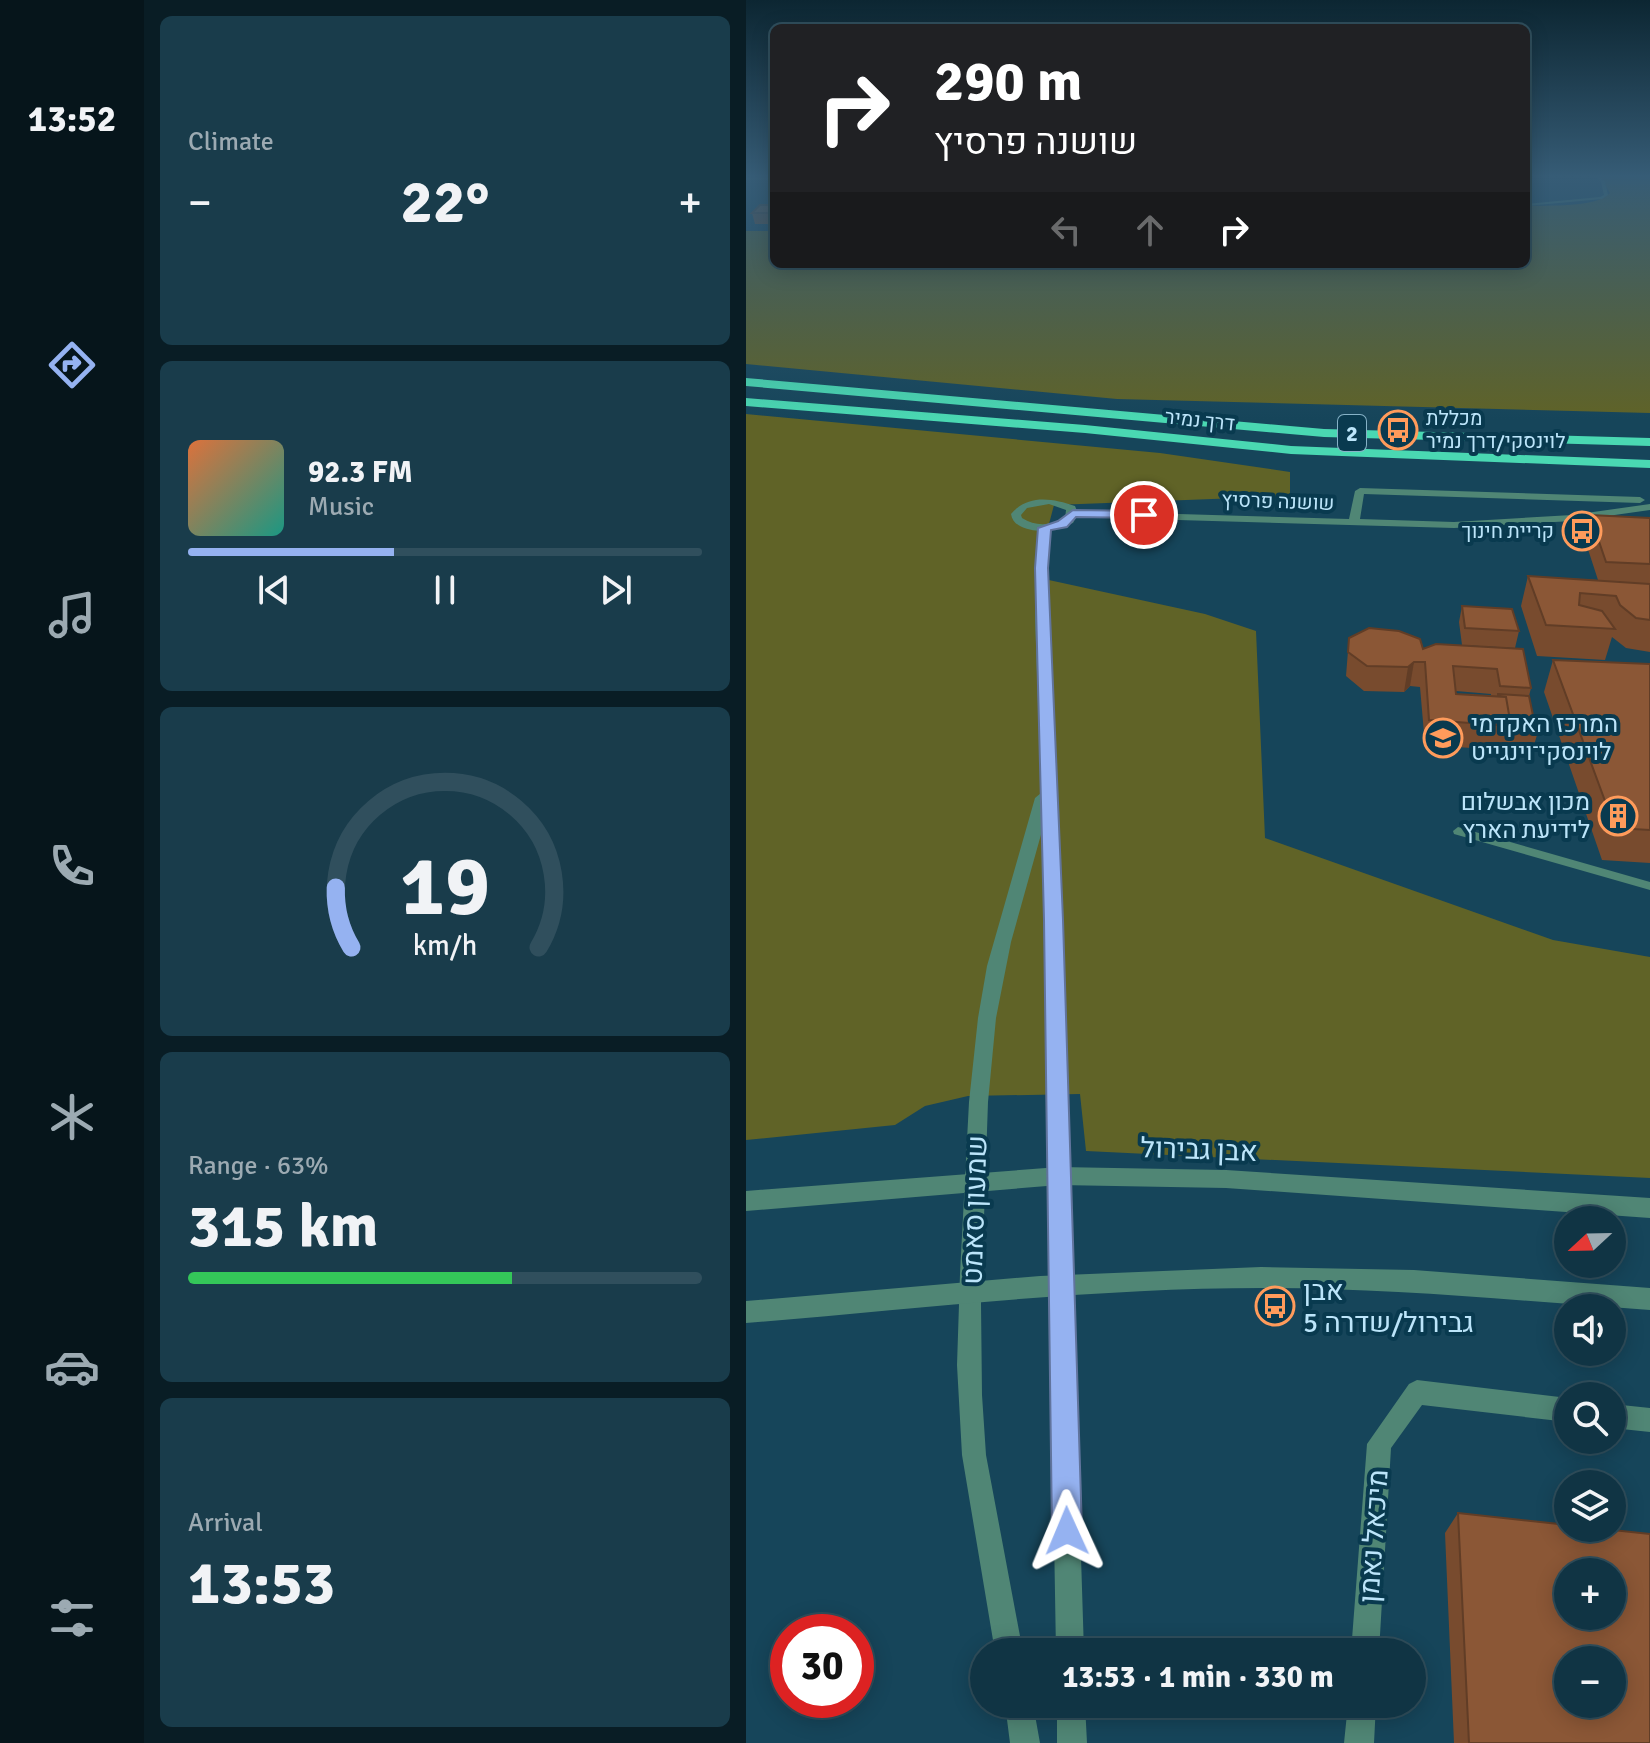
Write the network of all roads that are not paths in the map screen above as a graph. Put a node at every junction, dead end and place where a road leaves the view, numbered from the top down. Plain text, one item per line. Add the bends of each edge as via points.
1 (746, 382) edge
2 (746, 402) edge
3 (1650, 442) edge
4 (1650, 464) edge
5 (1650, 504) edge
6 (1073, 514) junction
7 (1354, 521) junction
8 (1045, 528) junction
9 (1047, 773) junction
10 (1458, 831) dead end
11 (1650, 886) edge
12 (1059, 1176) junction
13 (975, 1181) junction
14 (746, 1201) edge
15 (1650, 1208) edge
16 (1061, 1285) junction
17 (970, 1294) junction
18 (1650, 1299) edge
19 (746, 1312) edge
20 (1554, 1408) edge
21 (1626, 1417) edge
22 (1650, 1420) edge
23 (1006, 1638) edge
24 (1070, 1638) edge
25 (1366, 1638) edge
26 (1021, 1718) edge
27 (1071, 1718) edge
28 (1361, 1718) edge
29 (1025, 1743) edge
30 (1072, 1743) edge
31 (1359, 1743) edge

1 - 3 highway, דרך נמיר / 2 via 1324,433
2 - 4 highway, דרך נמיר / 2 via 1291,450
5 - 7 street via 1572,518 1454,525
5 - 7 street, שושנה פרסיץ via 1360,491
6 - 7 street, שושנה פרסיץ
6 - 8 street via 1062,524
6 - 8 street via 1066,504 1050,501 1031,503 1016,514 1027,526
8 - 9 street, שמעון סאמט via 1041,614
9 - 12 street, שמעון סאמט
9 - 13 street, שמעון סאמט via 991,991
10 - 11 lane
12 - 13 street, אבן גבירול
12 - 15 street, אבן גבירול via 1226,1179
12 - 16 street, שמעון סאמט
13 - 14 street, אבן גבירול
13 - 17 street, שמעון סאמט
16 - 17 street
16 - 18 street via 1335,1278
16 - 24 street, שמעון סאמט
17 - 19 street
17 - 23 street, שמעון סאמט via 968,1385 974,1458
20 - 25 street, מיכאל נאמן via 1417,1392 1379,1444
21 - 22 street
26 - 29 street
27 - 30 street
28 - 31 street

